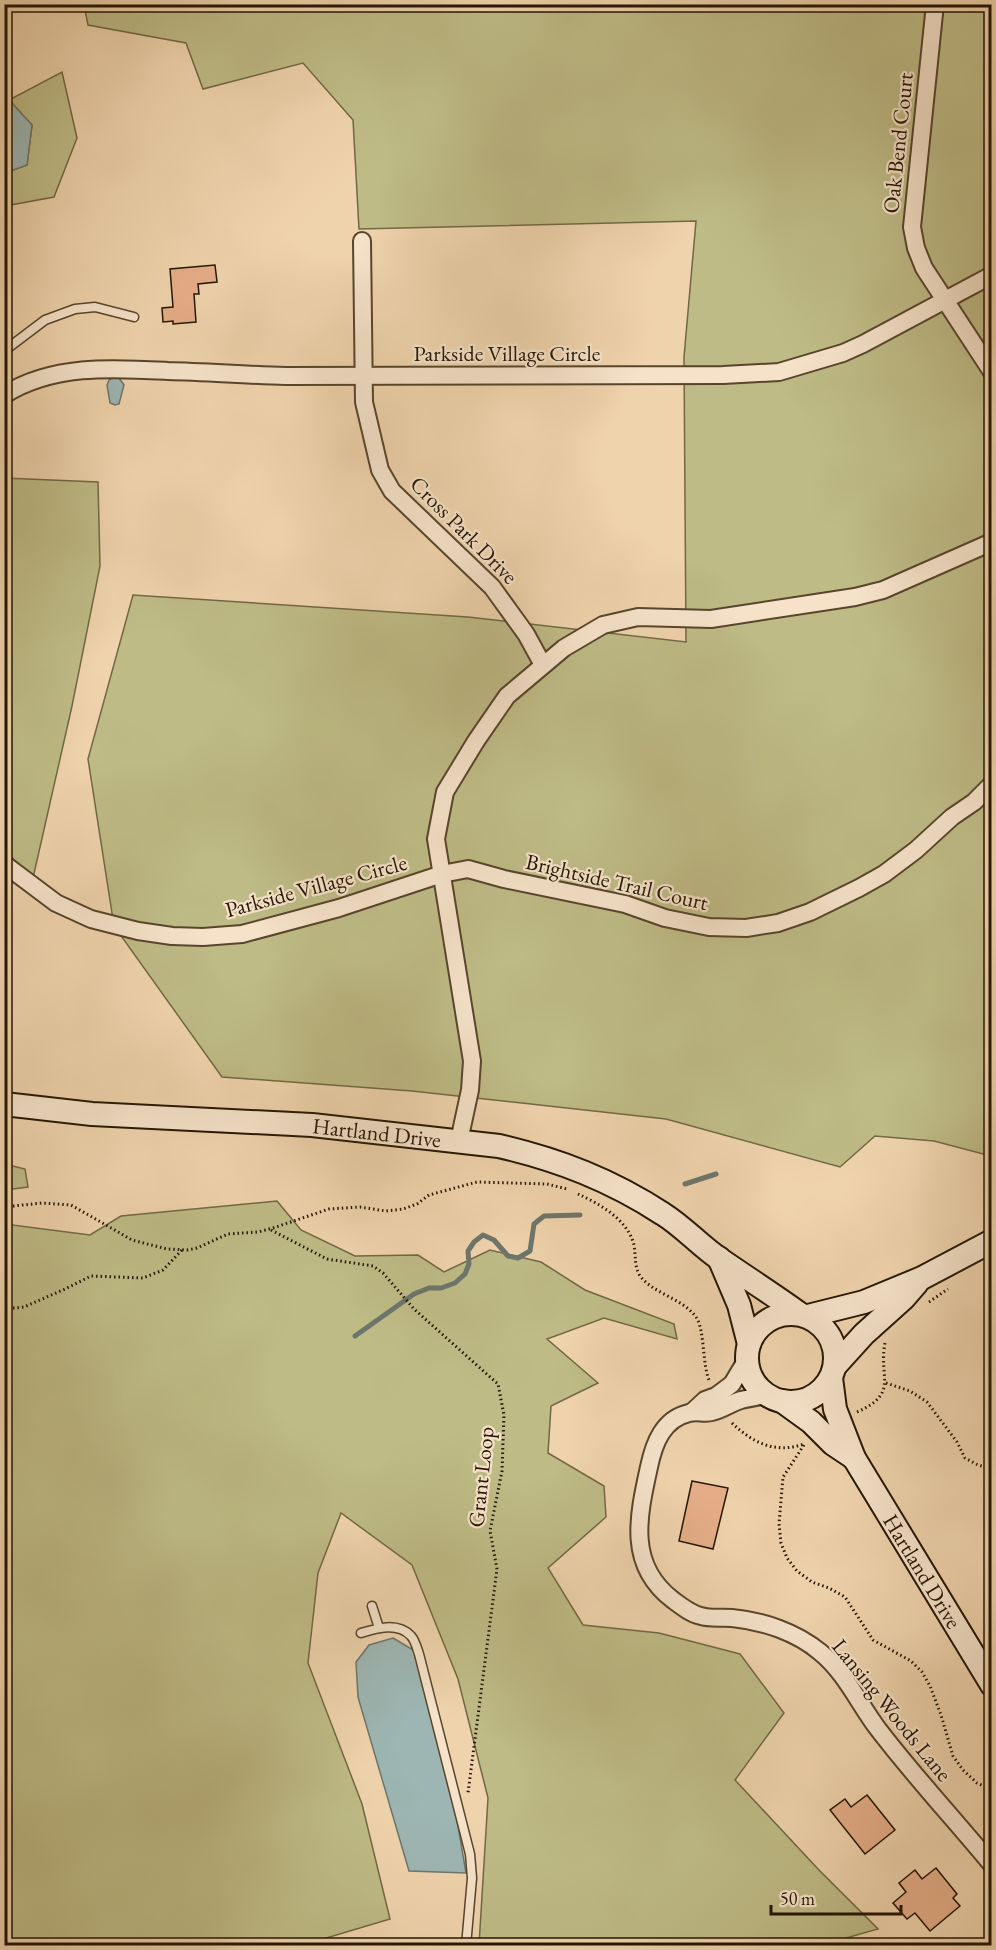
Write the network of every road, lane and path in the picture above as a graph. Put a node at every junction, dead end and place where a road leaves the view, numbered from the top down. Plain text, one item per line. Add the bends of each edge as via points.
1 (935, 4) edge
2 (362, 241) dead end
3 (992, 275) edge
4 (946, 300) junction
5 (134, 317) dead end
6 (4, 351) edge
7 (992, 372) edge
8 (364, 376) junction
9 (4, 395) edge
10 (992, 542) edge
11 (543, 665) junction
12 (992, 784) edge
13 (4, 864) edge
14 (442, 874) junction
15 (4, 1104) edge
16 (459, 1141) junction
17 (570, 1190) dead end
18 (575, 1192) dead end
19 (4, 1207) edge
20 (270, 1229) junction
21 (992, 1242) edge
22 (182, 1250) junction
23 (719, 1258) junction
24 (922, 1278) junction
25 (950, 1287) dead end
26 (928, 1302) dead end
27 (4, 1309) edge
28 (804, 1315) junction
29 (888, 1338) dead end
30 (748, 1352) junction
31 (833, 1372) junction
32 (710, 1383) dead end
33 (886, 1383) junction
34 (775, 1398) junction
35 (692, 1412) junction
36 (853, 1414) dead end
37 (731, 1422) dead end
38 (810, 1438) dead end
39 (805, 1443) junction
40 (854, 1458) junction
41 (992, 1469) edge
42 (372, 1606) dead end
43 (379, 1628) junction
44 (361, 1633) dead end
45 (992, 1685) edge
46 (992, 1791) edge
47 (468, 1794) dead end
48 (988, 1854) edge
49 (466, 1946) edge

1 - 4 street, Oak Bend Court via 912,227 924,268
2 - 8 street, Cross Park Drive
3 - 4 street, Parkside Village Circle
4 - 7 street, Oak Bend Court
4 - 8 street, Parkside Village Circle via 843,353 779,372
5 - 6 lane via 95,307 75,309 45,320
8 - 9 street, Parkside Village Circle via 119,369 66,372
8 - 11 street, Cross Park Drive via 366,413 386,482 492,587
10 - 11 street, Parkside Village Circle via 883,590 855,597 711,619 638,617 603,625
11 - 14 street, Parkside Village Circle via 502,704 445,792 436,839
12 - 14 street, Brightside Trail Court via 884,874 828,904 778,923 746,928 709,927 468,869
13 - 14 street, Parkside Village Circle via 56,903 92,919 149,933 202,938 242,934
14 - 16 street, Parkside Village Circle via 472,1061
15 - 16 main road, Hartland Drive via 92,1114 312,1125
16 - 23 main road, Hartland Drive via 527,1152 596,1177 664,1215
17 - 20 path via 547,1184 477,1182 429,1195 403,1209 328,1209
18 - 32 path via 601,1206 632,1235 635,1266 641,1277 697,1317
19 - 22 path via 71,1205 132,1240
20 - 22 path via 228,1234 197,1248
20 - 47 path, Grant Loop via 327,1259 373,1266 414,1309 498,1384 504,1415 502,1471 490,1531 497,1569
21 - 24 main road
22 - 27 path via 171,1263 143,1278 91,1276 24,1307
23 - 28 main road, Hartland Drive
23 - 30 main road, Hartland Drive via 739,1305
24 - 28 main road via 864,1302
24 - 31 main road via 864,1334
25 - 26 path
28 - 30 main road via 779,1315 766,1321 756,1331
28 - 31 main road, Hartland Drive via 830,1335 835,1349
29 - 33 path via 883,1356
30 - 34 main road, Hartland Drive via 750,1373 757,1386
30 - 35 street, Lansing Woods Lane via 732,1384
31 - 34 main road via 823,1390 811,1398 796,1402
31 - 40 main road, Hartland Drive via 835,1409
33 - 36 path via 874,1404
33 - 41 path via 927,1402 965,1458
34 - 35 street, Lansing Woods Lane via 740,1401 710,1413
34 - 40 main road, Hartland Drive
35 - 48 street, Lansing Woods Lane via 674,1419 657,1439 640,1506 642,1555 659,1590 701,1617 765,1624 821,1652 913,1774
37 - 39 path via 770,1447 790,1449
38 - 39 path
39 - 46 path via 783,1477 779,1524 787,1558 813,1582 845,1597 873,1640 911,1661 922,1672 953,1756 963,1770
40 - 45 main road, Hartland Drive
42 - 43 lane
43 - 44 lane
43 - 49 lane via 400,1629 412,1637 419,1654 470,1854 472,1878

